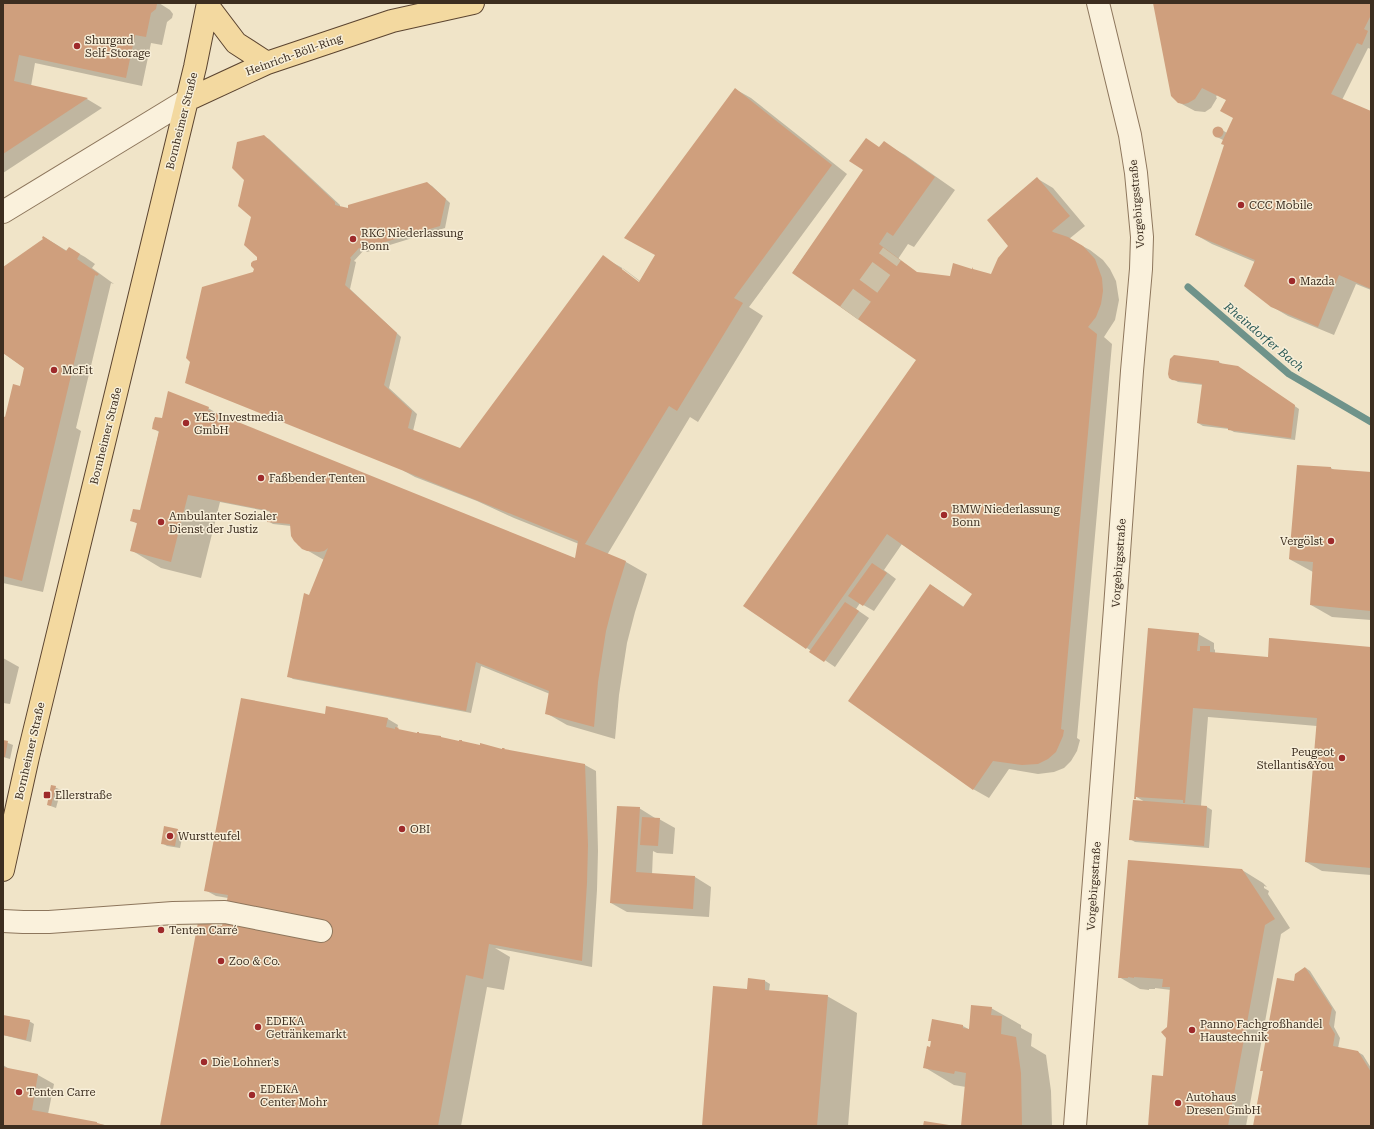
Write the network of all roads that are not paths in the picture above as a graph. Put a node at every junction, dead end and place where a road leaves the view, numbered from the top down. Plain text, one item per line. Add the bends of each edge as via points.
1 (473, 3) edge
2 (1098, 3) edge
3 (208, 4) edge
4 (267, 63) junction
5 (187, 100) junction
6 (3, 212) edge
7 (3, 870) edge
8 (3, 921) edge
9 (321, 930) dead end
10 (1075, 1126) edge

1 - 4 main road, Heinrich-Böll-Ring via 392,21
2 - 10 street, Vorgebirgsstraße via 1130,135 1136,173 1142,269
3 - 4 main road via 236,43
3 - 5 main road, Bornheimer Straße
4 - 5 main road, Heinrich-Böll-Ring
5 - 6 street, Heinrich-Böll-Ring
5 - 7 main road, Bornheimer Straße
8 - 9 street via 49,922 225,912

